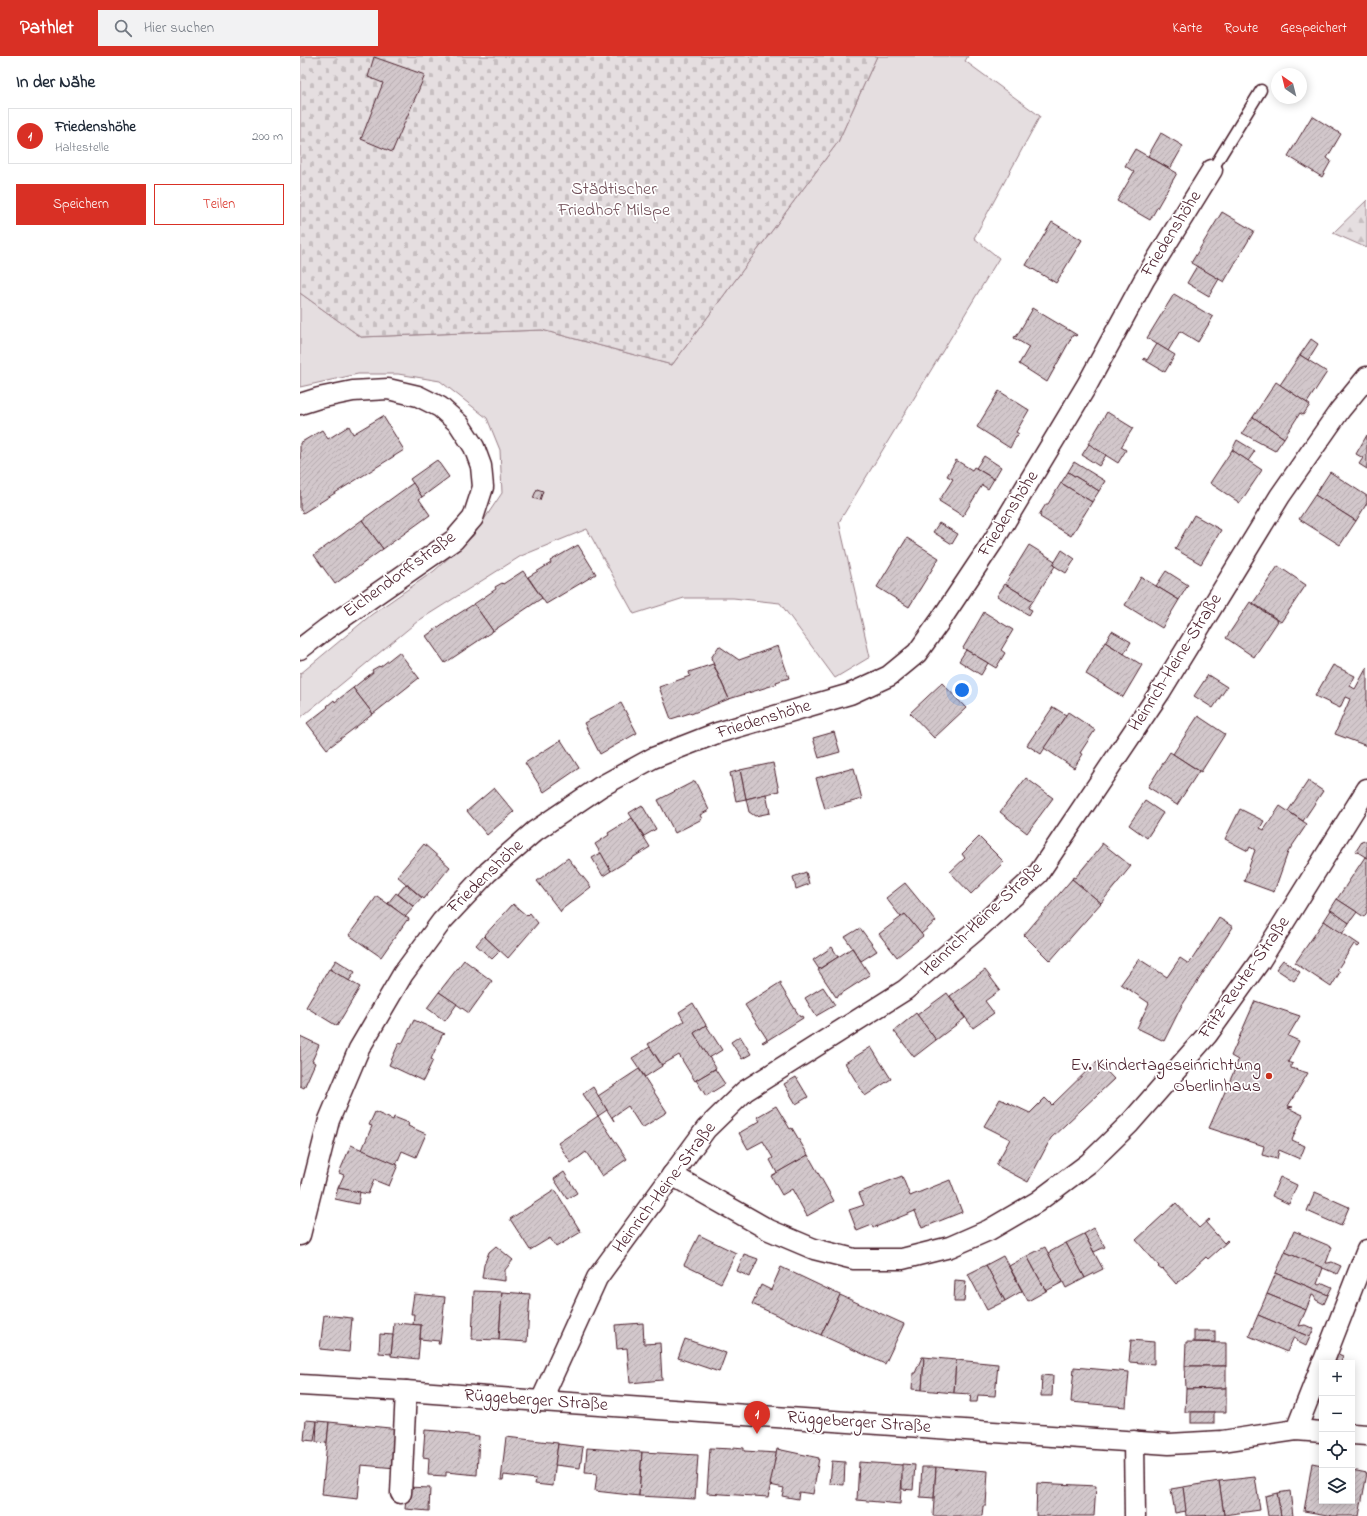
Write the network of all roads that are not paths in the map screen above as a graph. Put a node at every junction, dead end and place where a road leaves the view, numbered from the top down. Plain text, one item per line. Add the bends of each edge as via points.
1 (1261, 90) dead end
2 (1212, 170) joint
3 (1367, 377) edge
4 (300, 404) edge
5 (300, 649) edge
6 (1367, 789) edge
7 (672, 1175) junction
8 (300, 1235) edge
9 (1367, 1250) edge
10 (1324, 1360) edge
11 (1319, 1372) edge
12 (300, 1385) edge
13 (406, 1390) junction
14 (541, 1401) junction
15 (1296, 1430) junction
16 (1319, 1432) edge
17 (1355, 1434) edge
18 (1367, 1435) edge
19 (1134, 1441) junction
20 (401, 1493) dead end
21 (1135, 1516) edge

1 - 2 lane
2 - 8 street, Friedenshöhe via 1144,280 1087,385 994,540 916,653 889,676 850,694 717,733 653,758 600,787 535,831 488,872 442,921 403,974 359,1049 329,1120
3 - 7 street, Heinrich-Heine-Straße via 1340,410 1280,496 1160,692 1038,874 905,990 745,1091 706,1129
4 - 5 street, Eichendorffstraße via 353,391 388,389 418,396 440,407 459,424 474,447 481,466 483,487 473,518 454,540 326,628
6 - 7 street, Fritz-Reuter-Straße via 1260,962 1207,1035 1130,1123 1089,1163 1037,1202 989,1230 950,1247 902,1259 854,1259 814,1249 769,1230
7 - 14 street, Heinrich-Heine-Straße via 597,1278
9 - 10 street
11 - 15 street
12 - 13 street, Rüggeberger Straße
13 - 14 street, Rüggeberger Straße
13 - 20 street
14 - 19 street, Rüggeberger Straße
15 - 16 street, Rüggeberger Straße
15 - 19 street, Rüggeberger Straße via 1203,1443 1168,1444
17 - 18 street
19 - 21 street

